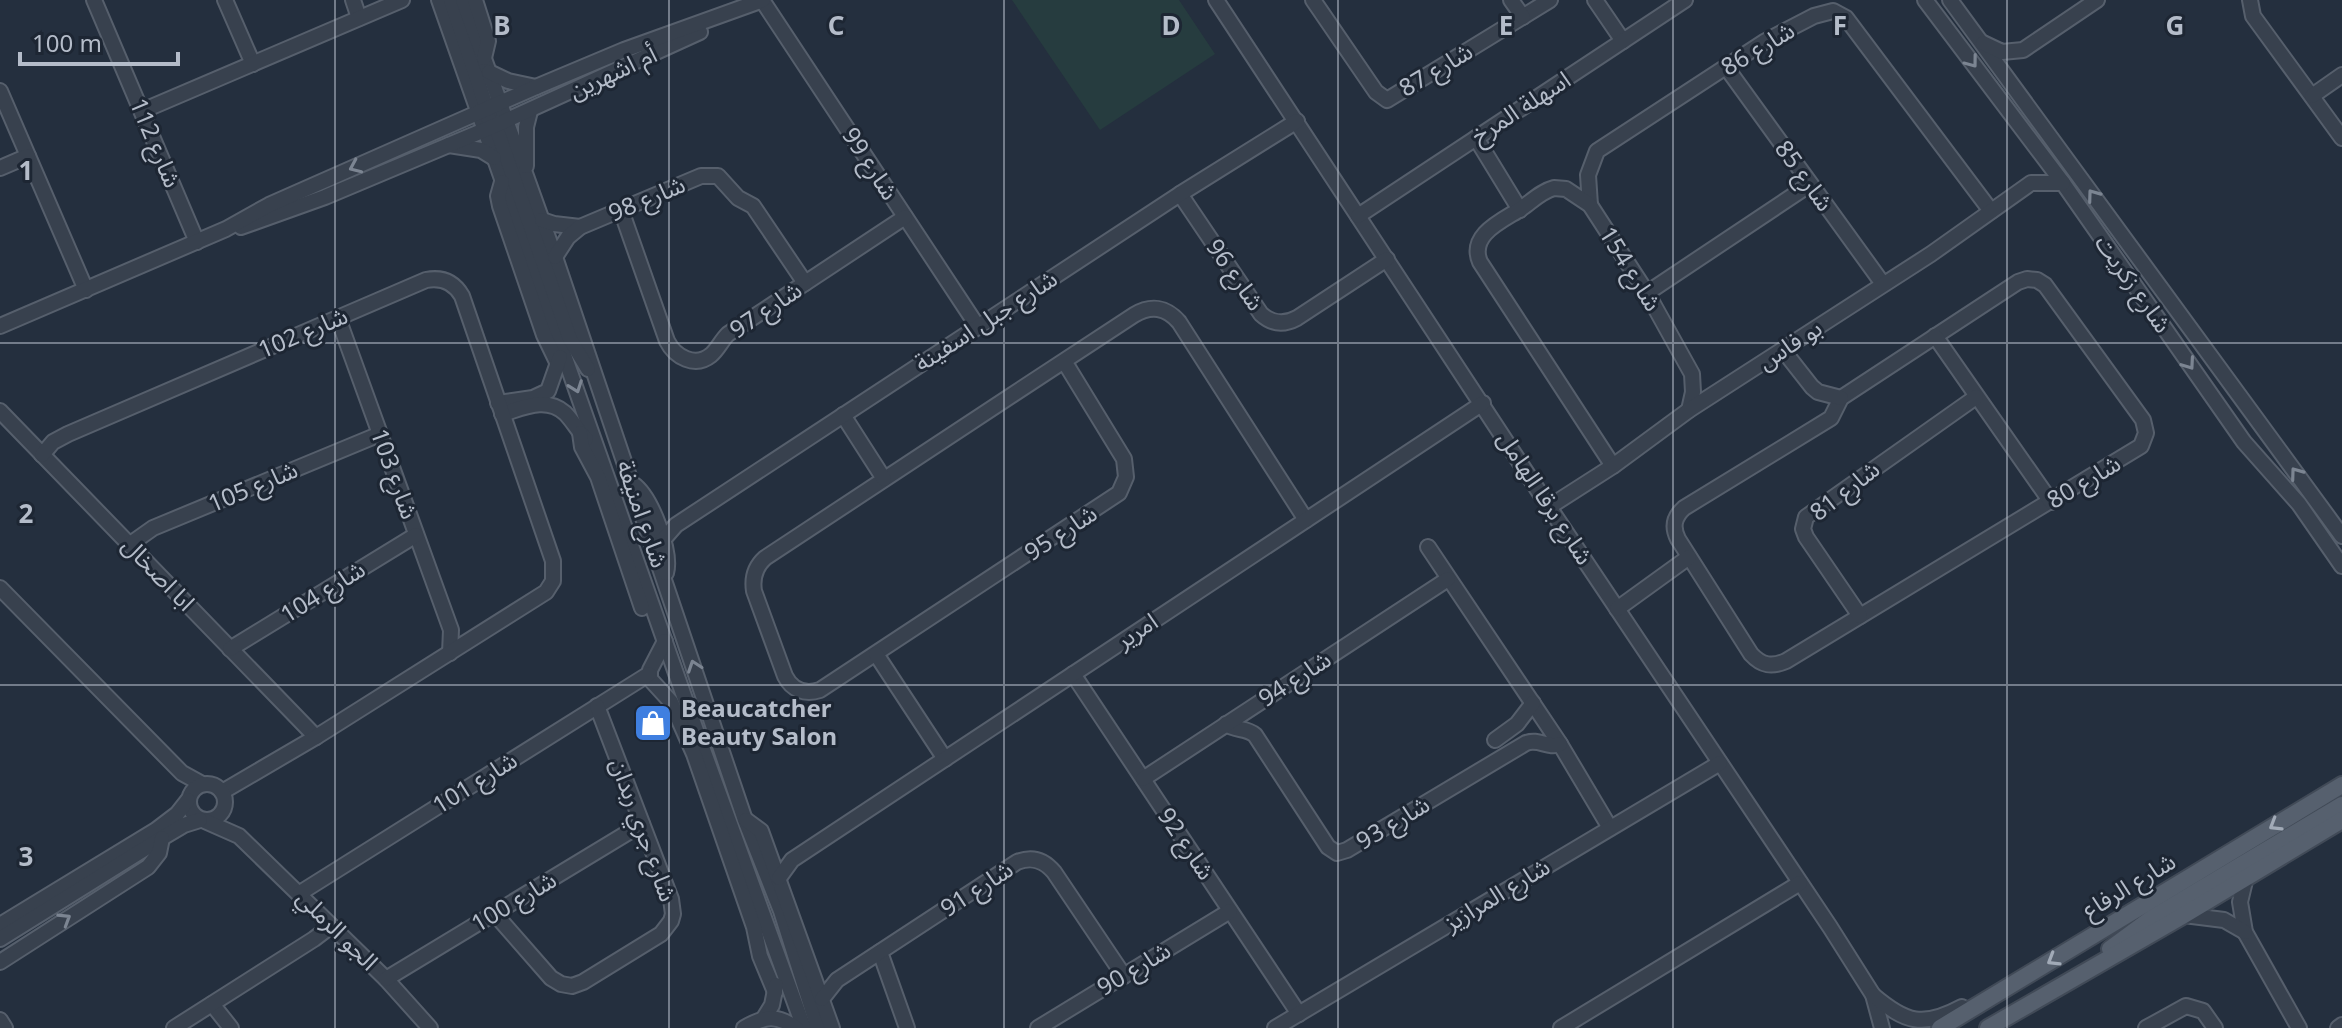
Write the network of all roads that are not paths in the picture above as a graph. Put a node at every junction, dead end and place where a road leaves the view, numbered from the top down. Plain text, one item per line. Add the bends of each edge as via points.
1 (94, 0) edge
2 (225, 0) edge
3 (353, 0) edge
4 (402, 0) edge
5 (439, 0) edge
6 (451, 0) edge
7 (463, 0) edge
8 (475, 0) edge
9 (763, 0) edge
10 (1216, 0) edge
11 (1315, 0) edge
12 (1550, 0) edge
13 (1595, 0) edge
14 (1685, 0) edge
15 (1925, 0) edge
16 (1950, 0) edge
17 (2097, 0) edge
18 (2250, 0) edge
19 (1512, 1) edge
20 (739, 10) junction
21 (1523, 17) junction
22 (359, 18) junction
23 (1623, 41) junction
24 (1981, 42) junction
25 (2023, 50) junction
26 (253, 64) junction
27 (486, 66) junction
28 (585, 67) junction
29 (1726, 67) junction
30 (2342, 75) edge
31 (536, 87) junction
32 (2017, 90) junction
33 (0, 91) edge
34 (2312, 96) junction
35 (142, 111) junction
36 (530, 111) junction
37 (491, 117) junction
38 (1297, 121) junction
39 (1476, 138) junction
40 (2342, 138) edge
41 (448, 145) junction
42 (2039, 150) junction
43 (28, 156) junction
44 (494, 158) junction
45 (0, 168) edge
46 (526, 174) junction
47 (370, 176) junction
48 (2031, 183) junction
49 (2063, 183) junction
50 (1809, 185) junction
51 (1180, 194) junction
52 (1590, 205) junction
53 (621, 210) junction
54 (1520, 210) junction
55 (1991, 211) junction
56 (1358, 216) junction
57 (905, 217) junction
58 (542, 220) junction
59 (580, 227) junction
60 (226, 229) junction
61 (197, 242) junction
62 (555, 257) junction
63 (1387, 259) junction
64 (805, 283) junction
65 (1883, 284) junction
66 (86, 290) junction
67 (1647, 293) junction
68 (338, 318) junction
69 (0, 326) edge
70 (978, 327) junction
71 (1935, 336) junction
72 (1783, 350) junction
73 (560, 356) junction
74 (1064, 361) junction
75 (596, 378) junction
76 (1976, 397) junction
77 (1841, 398) junction
78 (1483, 403) junction
79 (500, 408) junction
80 (1689, 410) junction
81 (0, 411) edge
82 (843, 415) junction
83 (580, 433) junction
84 (380, 434) junction
85 (598, 449) junction
86 (42, 455) junction
87 (1613, 466) junction
88 (884, 479) junction
89 (631, 484) junction
90 (2051, 502) junction
91 (1549, 507) junction
92 (1306, 520) junction
93 (656, 522) junction
94 (676, 525) junction
95 (416, 535) junction
96 (2342, 536) edge
97 (662, 541) junction
98 (129, 545) junction
99 (1428, 547) dead end
100 (1689, 557) junction
101 (2342, 566) edge
102 (664, 577) junction
103 (1448, 579) junction
104 (0, 588) edge
105 (642, 608) dead end
106 (1617, 609) junction
107 (1860, 616) junction
108 (451, 630) junction
109 (472, 639) junction
110 (665, 641) junction
111 (230, 649) junction
112 (450, 653) junction
113 (876, 654) junction
114 (649, 674) junction
115 (1073, 674) junction
116 (1533, 703) junction
117 (597, 706) junction
118 (676, 713) junction
119 (1226, 724) junction
120 (697, 733) junction
121 (316, 737) junction
122 (1495, 740) dead end
123 (1560, 744) junction
124 (945, 759) junction
125 (1720, 763) junction
126 (1143, 779) junction
127 (2342, 785) edge
128 (222, 792) junction
129 (193, 793) junction
130 (2342, 805) edge
131 (224, 808) junction
132 (203, 820) junction
133 (745, 820) junction
134 (2342, 820) edge
135 (642, 824) junction
136 (1610, 828) junction
137 (239, 836) junction
138 (162, 838) junction
139 (771, 856) junction
140 (792, 860) junction
141 (2246, 877) junction
142 (779, 878) junction
143 (1800, 883) junction
144 (300, 893) junction
145 (785, 894) junction
146 (1230, 911) junction
147 (495, 914) junction
148 (2184, 915) junction
149 (784, 920) junction
150 (0, 925) edge
151 (331, 926) junction
152 (18, 927) junction
153 (2245, 932) junction
154 (0, 939) edge
155 (880, 952) junction
156 (777, 957) junction
157 (4, 960) edge
158 (2089, 970) junction
159 (1124, 976) junction
160 (386, 979) junction
161 (837, 980) junction
162 (817, 982) junction
163 (2005, 989) junction
164 (775, 992) junction
165 (1873, 995) junction
166 (822, 999) junction
167 (212, 1004) junction
168 (1299, 1014) junction
169 (764, 1018) junction
170 (0, 1020) edge
171 (2008, 1021) edge
172 (5, 1028) edge
173 (174, 1028) edge
174 (231, 1028) edge
175 (430, 1028) edge
176 (744, 1028) edge
177 (796, 1028) edge
178 (804, 1028) edge
179 (818, 1028) edge
180 (832, 1028) edge
181 (907, 1028) edge
182 (1038, 1028) edge
183 (1275, 1028) edge
184 (1561, 1028) edge
185 (1882, 1028) edge
186 (1940, 1028) edge
187 (1988, 1028) edge
188 (2146, 1028) edge
189 (2215, 1028) edge
190 (2299, 1028) edge

1 - 35 street, شارع 112
2 - 26 street
3 - 22 street
4 - 22 street
5 - 37 street, شارع امنيفة
6 - 37 street
7 - 27 street, شارع امنيفة
8 - 27 street via 488,41
9 - 20 street, أم اشهرين
9 - 57 street, شارع 99
10 - 38 street, شارع برقا الهامل
11 - 21 street, شارع 87 via 1376,92 1387,100
12 - 21 street, شارع 87
13 - 23 street
14 - 23 street, اسهلة المرخ
15 -> 42 street, شارع زكريت
16 - 24 street, شارع زكريت
17 - 25 street
18 - 34 street via 2253,16
19 - 21 street
20 - 28 street, أم اشهرين
20 - 36 street, أم اشهرين
22 - 26 street
23 - 39 street, اسهلة المرخ
24 - 25 street via 2002,52
24 - 32 street, شارع زكريت
25 - 32 street via 2014,70
26 - 35 street
27 - 31 street via 508,81
27 - 37 street, شارع امنيفة
28 - 31 street, أم اشهرين
28 - 37 street via 565,84
29 - 50 street, شارع 85
29 - 52 street, شارع 86 via 1597,151 1588,175
29 - 55 street, شارع 86 via 1817,14 1840,13
30 - 34 street
31 - 37 street, أم اشهرين
96 -> 32 street, شارع زكريت
33 - 43 street
34 - 40 street
35 - 61 street, شارع 112
36 - 37 street, أم اشهرين
36 - 46 street
37 - 41 street
37 - 44 street, شارع امنيفة
37 - 46 street, شارع امنيفة
37 - 47 street via 399,156
37 -> 60 street via 269,205
37 - 75 street via 570,339
38 - 51 street, شارع جبل اسفينة
38 - 56 street, شارع برقا الهامل
39 - 54 street
39 - 56 street, اسهلة المرخ
41 - 44 street via 481,150
41 - 47 street
42 - 48 street
42 - 49 street, شارع زكريت
43 - 45 street
43 - 66 street
44 - 73 street, شارع امنيفة
46 - 58 street, شارع امنيفة
47 - 60 street via 279,215
48 - 49 street
48 - 55 street, بو فاس
49 -> 101 street, شارع زكريت via 2244,442 2299,504
50 - 65 street, شارع 85
50 - 67 street
51 - 63 street, شارع 96 via 1261,314 1275,323 1297,318
51 - 70 street, شارع جبل اسفينة
52 - 54 street, شارع 154 via 1566,189 1548,189
52 - 67 street, شارع 154
53 - 59 street, شارع 98
53 - 64 street, شارع 98 via 701,176 718,176 753,206
53 - 64 street, شارع 97 via 667,341 683,358 710,356 728,334
54 - 87 street via 1487,231 1478,257
55 - 65 street, بو فاس
56 - 63 street, شارع برقا الهامل
57 - 64 street, شارع 97
57 - 70 street, شارع 99
58 - 59 street, شارع 98
58 - 62 street, شارع امنيفة
59 - 62 street, شارع 98
60 - 61 street
61 - 66 street
62 - 75 street, شارع امنيفة
63 - 78 street, شارع برقا الهامل
65 - 72 street, بو فاس
66 - 69 street
67 - 80 street, شارع 154 via 1692,374
68 - 79 street, شارع 102 via 426,280 450,283 462,296
68 - 84 street, شارع 103
68 - 86 street, شارع 102 via 68,434
70 - 82 street, شارع جبل اسفينة
71 - 76 street
71 - 77 street, شارع 80
71 - 90 street, شارع 80 via 2018,282 2037,280 2143,420 2146,438 2138,449
72 - 77 street via 1818,392
72 - 80 street, بو فاس
73 - 79 street via 548,391
73 -> 85 street, شارع امنيفة
74 - 88 street, شارع 95
74 - 92 street, شارع 95 via 1140,311 1158,308 1170,313
74 - 113 street, شارع 95 via 1124,459 1126,477 1119,493
75 - 89 street, شارع امنيفة
76 - 90 street
76 - 107 street, شارع 81 via 1806,517 1806,537
77 - 100 street, شارع 80 via 1831,418 1680,511 1674,530
78 - 91 street, شارع برقا الهامل
78 - 92 street, امرير
79 - 83 street via 545,404 565,413
79 - 109 street, شارع 102 via 555,574 546,592
80 - 87 street, بو فاس
81 - 86 street, ابا اصخال
82 - 88 street
82 - 94 street, شارع جبل اسفينة
83 - 85 street
83 - 105 street
84 - 95 street, شارع 103
84 - 98 street, شارع 105 via 153,528
85 - 110 street, شارع امنيفة
86 - 98 street, ابا اصخال
87 - 91 street, بو فاس
88 - 113 street, شارع 95 via 765,558 753,579 785,676 796,689 820,690
89 - 93 street via 647,496
89 - 102 street, شارع امنيفة
90 - 107 street, شارع 80
91 - 106 street, شارع برقا الهامل
92 - 115 street, امرير
93 - 94 street
93 - 97 street
94 - 97 street, شارع جبل اسفينة
95 - 108 street, شارع 103
95 - 111 street, شارع 104
97 - 102 street via 668,564
98 - 111 street, ابا اصخال
99 - 103 street
100 - 106 street
100 - 107 street, شارع 80 via 1751,654 1767,665 1786,661
133 -> 102 street, شارع امنيفة
103 - 116 street
103 - 119 street, شارع 94
104 - 129 street via 182,773
106 - 125 street, شارع برقا الهامل
108 - 109 street
108 - 112 street, شارع 103
109 - 112 street, شارع 102
110 - 114 street
110 - 120 street, شارع امنيفة
111 - 121 street, ابا اصخال
112 - 121 street, شارع 102
113 - 124 street
114 - 117 street, شارع 101
114 - 118 street
115 - 124 street, امرير
115 - 126 street, شارع 92
116 - 122 street
116 - 123 street
117 - 135 street, شارع جري ربدان
117 - 144 street, شارع 101
118 - 120 street
118 - 164 street
119 - 123 street, شارع 93 via 1255,735 1337,853 1526,743
119 - 126 street, شارع 94
120 - 156 street, شارع امنيفة
121 - 128 street, شارع 102
123 - 136 street
124 - 140 street, امرير
125 - 136 street, شارع المرازيز
125 - 143 street, شارع برقا الهامل
126 - 146 street, شارع 92
127 -> 163 main road, شارع الرفاع
128 - 129 street via 217,787
128 - 131 street
129 - 132 street via 193,815
129 - 150 street via 156,830
130 - 158 main road via 2138,927
131 - 132 street via 213,820
131 - 137 street, الجو الرملي
132 - 137 street, الجو الرملي
132 - 138 street
133 - 139 street via 761,831
133 - 149 street, شارع امنيفة
134 - 141 main road
135 - 147 street, شارع 100
135 - 147 street, شارع جري ربدان via 673,914 667,928 583,982 566,986 551,978
136 - 168 street, شارع المرازيز
137 - 144 street, الجو الرملي
138 - 152 street
157 -> 138 street via 148,867
139 - 140 street
139 - 142 street
140 - 142 street, امرير
141 - 148 main road
141 - 153 street via 2240,902
142 - 145 street
143 - 165 street, شارع برقا الهامل
143 - 184 street
144 - 151 street, الجو الرملي
145 - 149 street
145 - 162 street
146 - 159 street, شارع 90
146 - 168 street, شارع 92
147 - 160 street, شارع 100
148 - 153 street via 2224,920
148 - 158 main road
149 - 179 street, شارع امنيفة
151 - 160 street, الجو الرملي
151 - 167 street
152 - 154 street
152 - 157 street
153 - 190 street
155 - 159 street, شارع 91 via 1017,862 1034,859 1054,872
155 - 161 street, شارع 91
155 - 181 street
156 - 164 street
156 - 178 street, شارع امنيفة
158 - 171 main road
159 - 182 street, شارع 90
160 - 175 street, الجو الرملي
161 - 162 street, شارع 91
161 - 166 street, شارع 91
162 - 166 street
163 - 165 street, شارع برقا الهامل via 1926,1021 1902,1017
163 - 186 main road, شارع الرفاع
164 - 169 street
165 - 185 street, شارع برقا الهامل
166 - 180 street
167 - 173 street
167 - 174 street
168 - 183 street, شارع المرازيز
169 - 176 street
169 - 177 street via 784,1019
170 - 172 street
171 - 187 main road
188 - 189 street via 2186,1006 2203,1011

